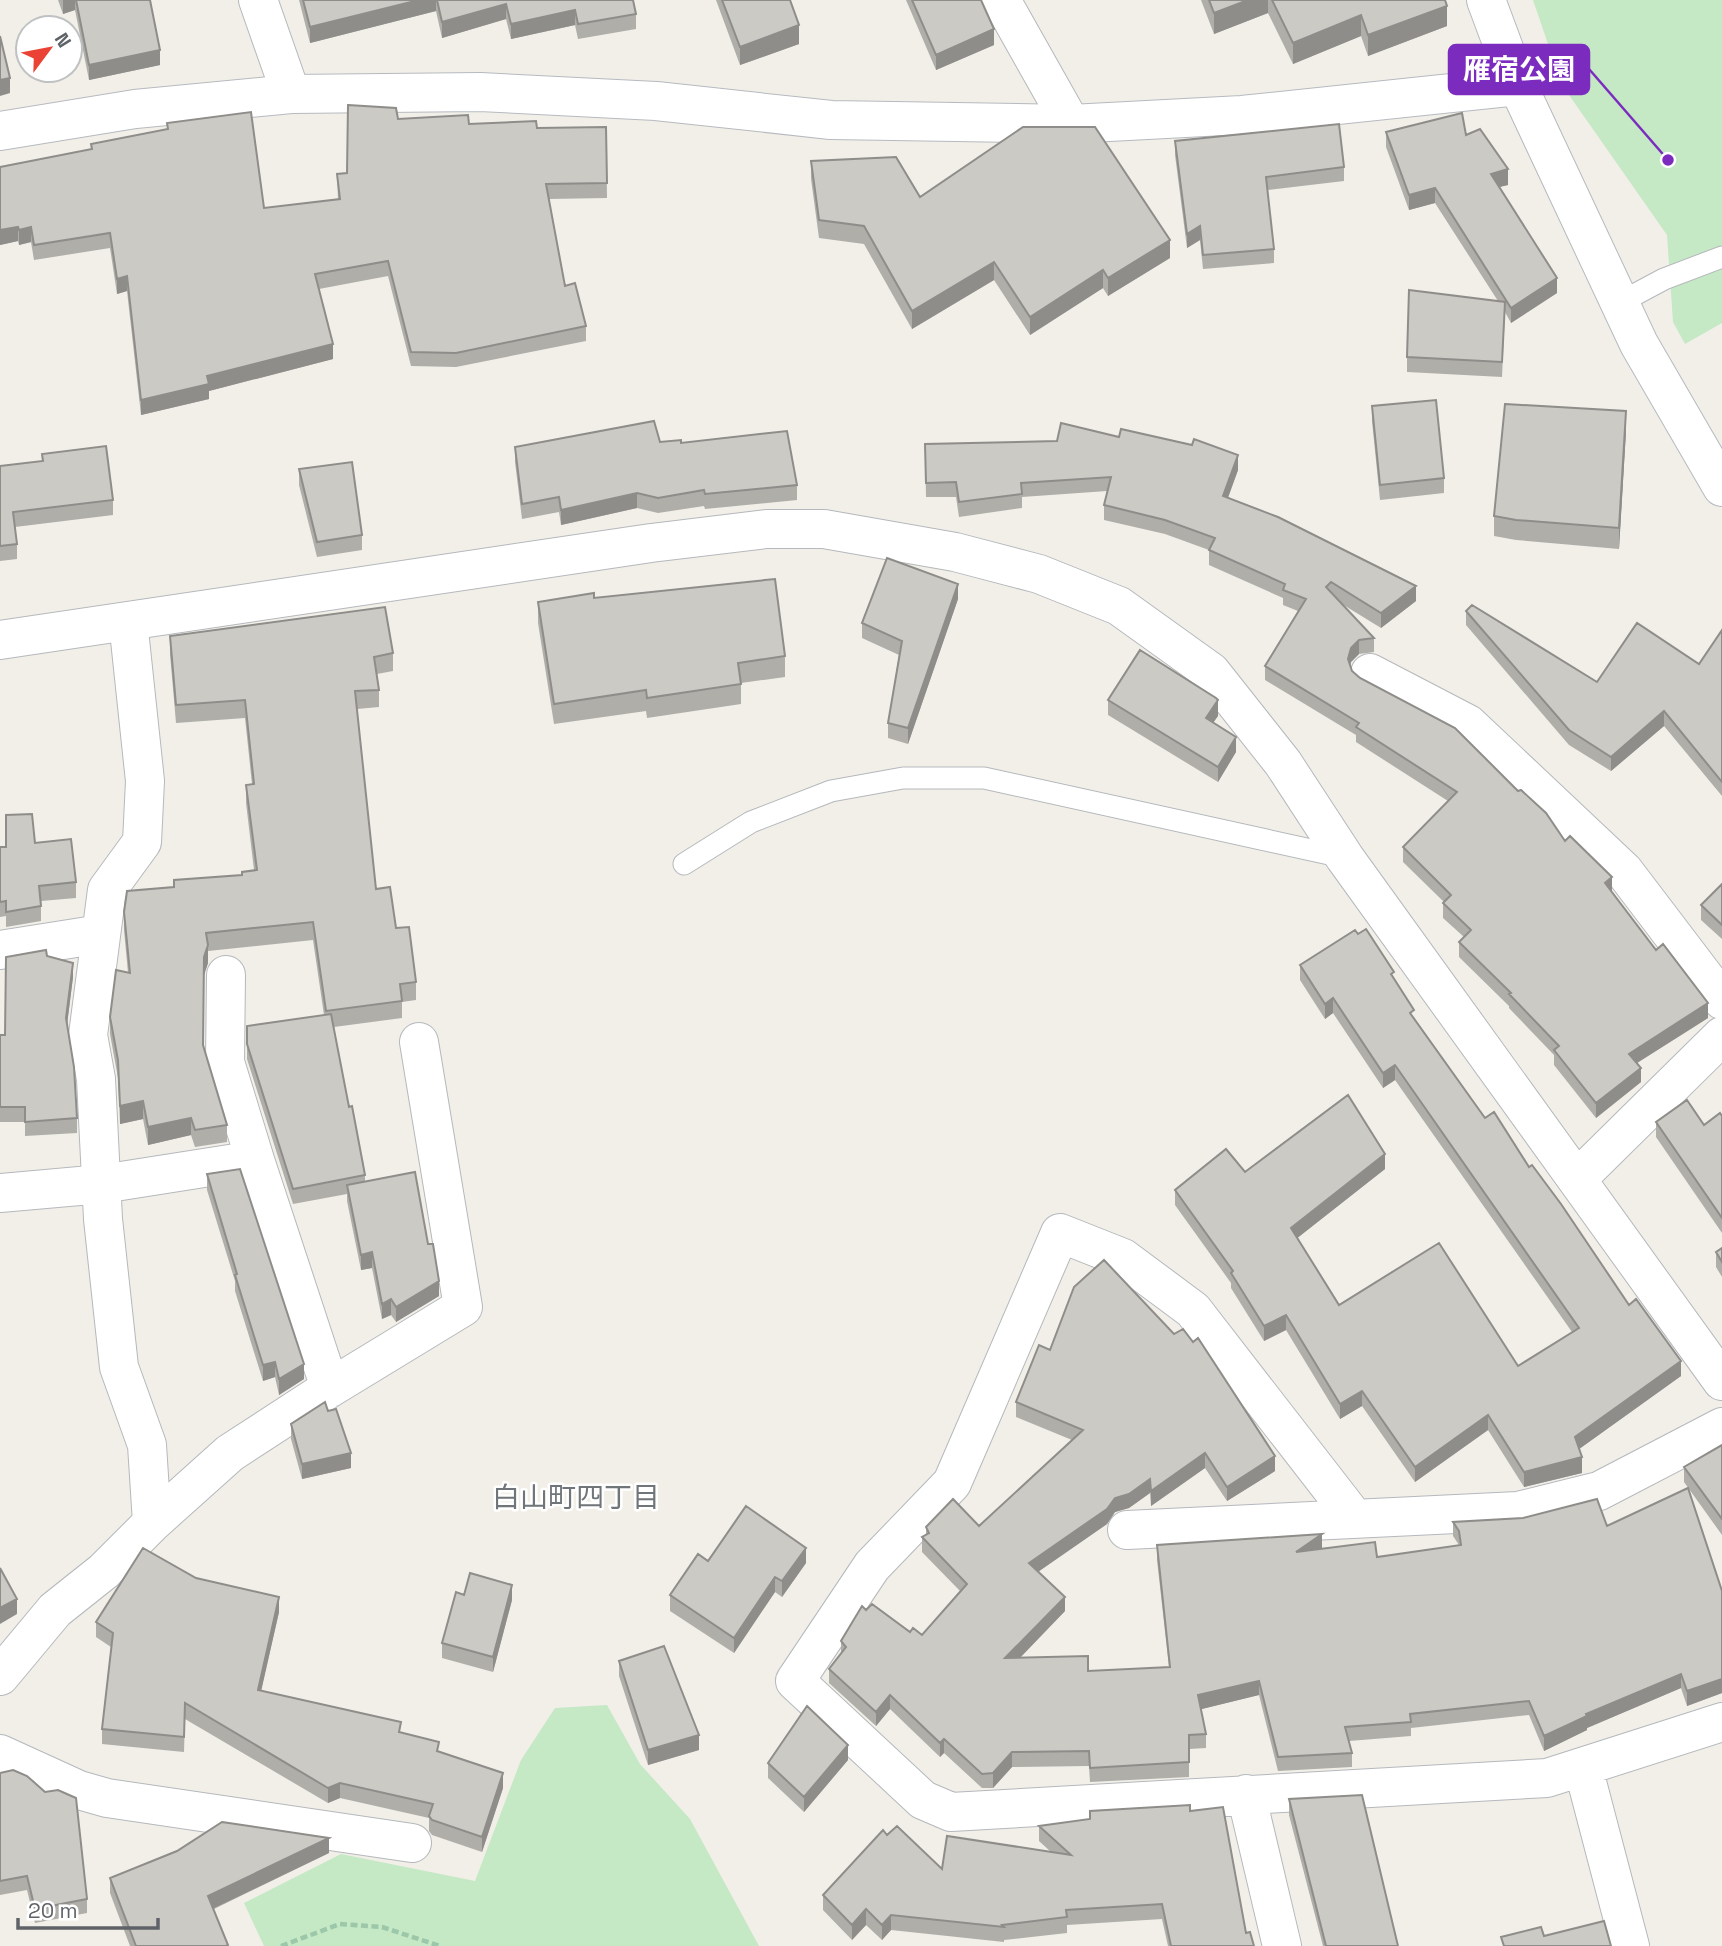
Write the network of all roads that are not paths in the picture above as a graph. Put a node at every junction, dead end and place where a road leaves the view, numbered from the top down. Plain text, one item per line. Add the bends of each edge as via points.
1 (258, 0) edge
2 (1001, 0) edge
3 (1486, 0) edge
4 (1518, 86) junction
5 (291, 94) junction
6 (1071, 124) junction
7 (0, 131) edge
8 (1722, 257) edge
9 (1620, 302) junction
10 (1722, 487) edge
11 (128, 621) junction
12 (0, 640) edge
13 (1370, 673) dead end
14 (1345, 858) junction
15 (684, 863) dead end
16 (101, 934) junction
17 (0, 950) edge
18 (226, 975) dead end
19 (1722, 999) edge
20 (1722, 1035) edge
21 (419, 1042) dead end
22 (255, 1160) junction
23 (1577, 1179) junction
24 (102, 1184) junction
25 (0, 1193) edge
26 (1722, 1381) edge
27 (330, 1388) junction
28 (1722, 1427) edge
29 (1355, 1519) junction
30 (152, 1523) junction
31 (1127, 1530) dead end
32 (0, 1676) edge
33 (1722, 1722) edge
34 (0, 1754) edge
35 (1583, 1768) junction
36 (1246, 1794) junction
37 (412, 1843) dead end
38 (1282, 1946) edge
39 (1630, 1946) edge

1 - 5 street
2 - 6 street
3 - 4 street
4 - 6 street via 1242,115
4 - 9 street
5 - 6 street via 480,92 656,101 831,120
5 - 7 street via 135,109
8 - 9 lane
9 - 10 street via 1639,344
11 - 12 street
11 - 14 street via 766,529 824,529 955,552 1039,574 1119,606 1211,672 1283,763
11 - 16 street via 145,781 142,842 107,890
13 - 19 street via 1468,724 1624,871
14 - 15 lane via 984,778 903,778 831,791 751,822
14 - 23 street
16 - 17 street
16 - 24 street via 88,1035 96,1079
18 - 22 street via 225,1062
20 - 23 street
21 - 27 street via 463,1307
22 - 24 street
22 - 27 street
23 - 26 street
24 - 25 street
24 - 30 street via 119,1367 147,1445
27 - 30 street via 230,1453
28 - 29 street via 1599,1492 1518,1511
29 - 31 street
29 - 36 street via 1193,1310 1123,1258 1060,1233 952,1483 872,1566 796,1681 923,1800 951,1812
30 - 32 street via 104,1572 55,1610
33 - 35 street
34 - 37 street via 107,1798
35 - 36 street via 1547,1778
35 - 39 street
36 - 38 street

